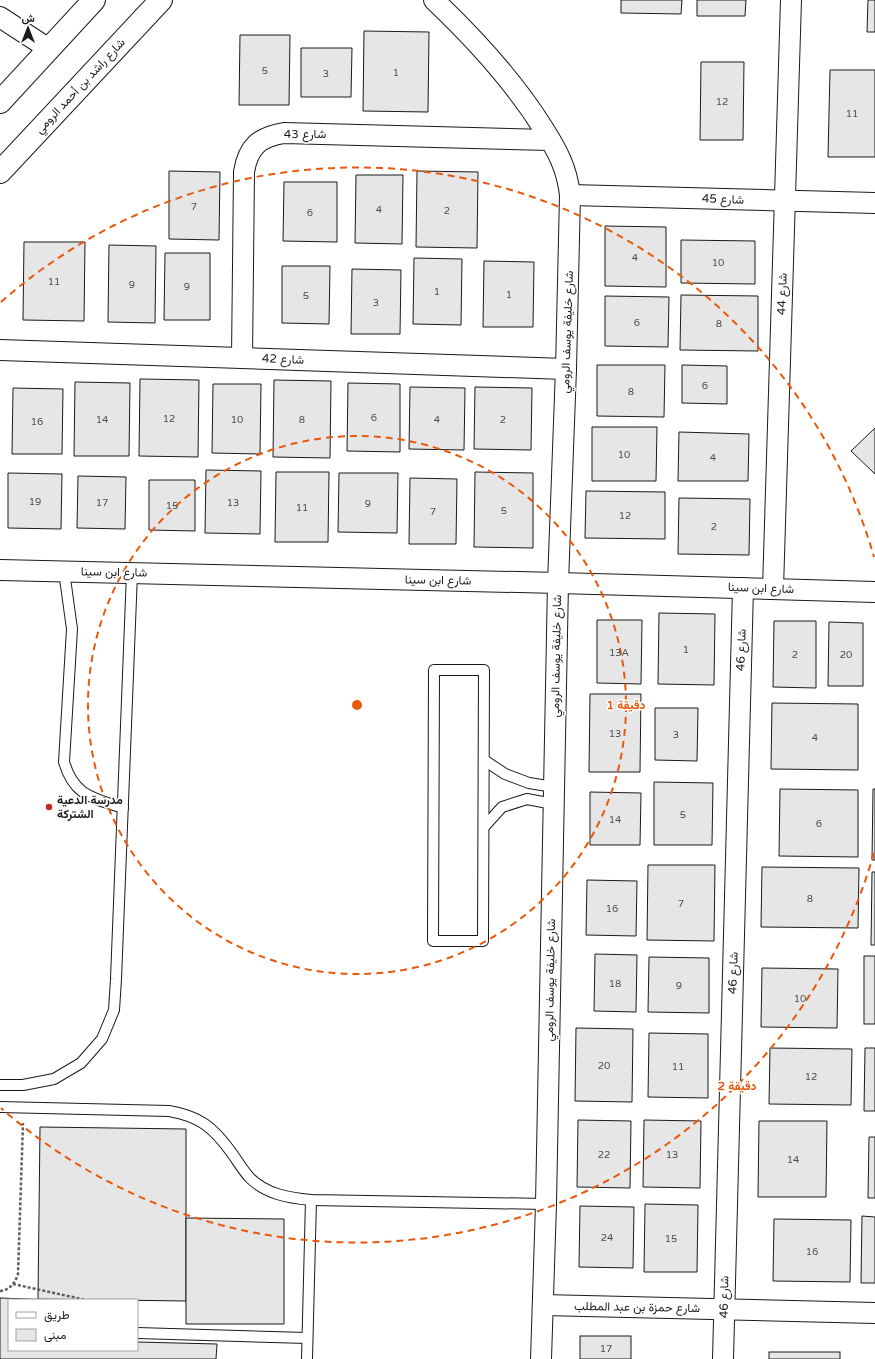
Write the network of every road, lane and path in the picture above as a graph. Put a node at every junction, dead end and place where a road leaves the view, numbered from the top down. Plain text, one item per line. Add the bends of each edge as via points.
1 (94, 0) edge
2 (160, 0) edge
3 (434, 0) edge
4 (791, 0) edge
5 (0, 17) edge
6 (49, 49) junction
7 (0, 102) edge
8 (550, 140) junction
9 (0, 145) edge
10 (22, 149) junction
11 (0, 172) edge
12 (570, 195) junction
13 (785, 201) junction
14 (875, 203) edge
15 (0, 350) edge
16 (242, 358) junction
17 (566, 369) junction
18 (0, 570) edge
19 (64, 571) junction
20 (132, 573) junction
21 (558, 583) junction
22 (743, 588) junction
23 (773, 589) junction
24 (875, 592) edge
25 (484, 760) junction
26 (553, 795) junction
27 (123, 808) junction
28 (484, 827) junction
29 (0, 1084) edge
30 (0, 1107) edge
31 (23, 1108) junction
32 (311, 1200) junction
33 (546, 1204) junction
34 (13, 1284) junction
35 (0, 1291) edge
36 (81, 1299) edge
37 (543, 1305) junction
38 (724, 1310) junction
39 (875, 1313) edge
40 (138, 1334) edge
41 (307, 1338) junction
42 (307, 1359) edge
43 (541, 1359) edge
44 (723, 1359) edge

1 - 6 street
2 - 10 street, شارع راشد بن أحمد الرومي
3 - 8 street, شارع خليفة يوسف الرومي via 489,55 528,105
4 - 13 street, شارع 44
5 - 6 street
6 - 7 street
8 - 12 street, شارع خليفة يوسف الرومي via 566,169
8 - 16 street, شارع 43 via 284,133 259,142 248,155 244,172
9 - 10 street via 3,148
10 - 11 street, شارع راشد بن أحمد الرومي
12 - 13 street, شارع 45
12 - 17 street, شارع خليفة يوسف الرومي
13 - 14 street, شارع 45
13 - 23 street, شارع 44
15 - 16 street, شارع 42
16 - 17 street, شارع 42
17 - 21 street, شارع خليفة يوسف الرومي
18 - 19 street, شارع ابن سينا
19 - 20 street, شارع ابن سينا
19 - 27 lane via 72,629 64,762 75,786 86,794
20 - 21 street, شارع ابن سينا
20 - 27 lane
21 - 22 street, شارع ابن سينا
21 - 26 street, شارع خليفة يوسف الرومي
22 - 23 street, شارع ابن سينا
22 - 38 street, شارع 46
23 - 24 street, شارع ابن سينا
25 - 26 lane via 505,774
25 - 28 lane
25 - 28 lane via 484,670 434,670 433,941 483,941
26 - 28 lane via 527,799 502,807
26 - 33 street, شارع خليفة يوسف الرومي
27 - 29 lane via 114,1010 102,1039 81,1063 54,1079 23,1085
30 - 31 lane
31 - 32 lane via 169,1111 185,1114 198,1119 218,1135 243,1170 256,1182 280,1195
31 - 34 path via 18,1274
32 - 33 lane
32 - 41 lane
33 - 37 street, شارع خليفة يوسف الرومي
34 - 35 path
34 - 36 path
37 - 38 street, شارع حمزة بن عبد المطلب
37 - 43 street, شارع خليفة يوسف الرومي
38 - 39 street, شارع حمزة بن عبد المطلب
38 - 44 street, شارع 46
40 - 41 lane
41 - 42 lane

